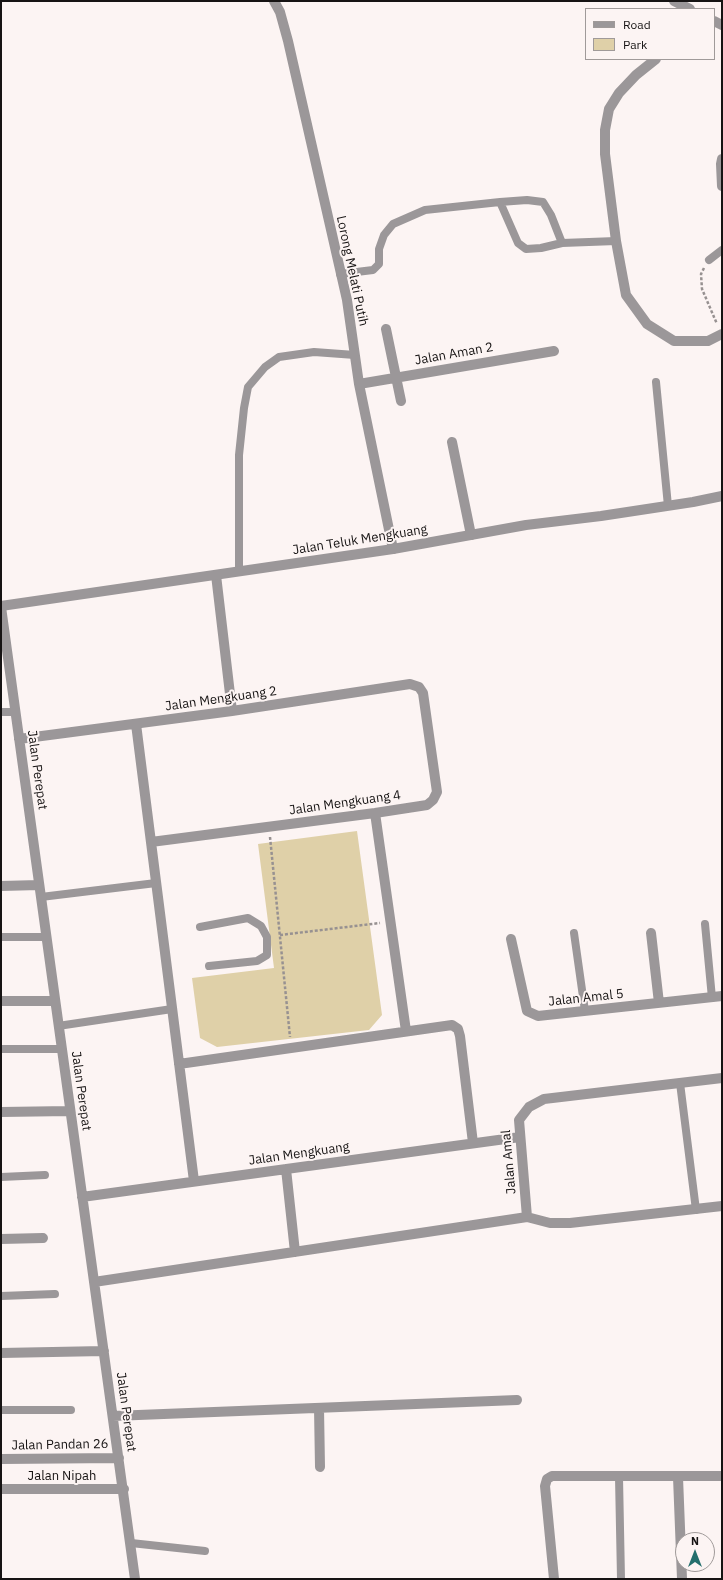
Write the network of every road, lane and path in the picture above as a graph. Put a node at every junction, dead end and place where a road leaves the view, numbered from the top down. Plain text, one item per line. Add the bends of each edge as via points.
1 (274, 1) edge
2 (674, 1) edge
3 (688, 8) edge
4 (655, 60) edge
5 (722, 159) edge
6 (722, 186) edge
7 (500, 202) junction
8 (616, 241) junction
9 (562, 243) junction
10 (722, 250) edge
11 (709, 260) joint
12 (340, 274) junction
13 (386, 329) dead end
14 (720, 331) edge
15 (554, 351) dead end
16 (355, 355) junction
17 (396, 377) junction
18 (656, 382) dead end
19 (359, 384) junction
20 (401, 401) dead end
21 (452, 442) dead end
22 (722, 496) edge
23 (668, 506) junction
24 (471, 535) junction
25 (393, 549) junction
26 (239, 571) junction
27 (216, 575) junction
28 (1, 606) edge
29 (4, 648) edge
30 (422, 693) joint
31 (232, 711) junction
32 (1, 712) edge
33 (15, 712) junction
34 (136, 724) junction
35 (19, 739) junction
36 (375, 813) junction
37 (269, 827) junction
38 (151, 842) junction
39 (156, 883) junction
40 (39, 885) junction
41 (1, 886) edge
42 (41, 897) junction
43 (390, 922) junction
44 (705, 924) dead end
45 (200, 927) dead end
46 (574, 933) dead end
47 (651, 933) dead end
48 (281, 935) junction
49 (1, 937) edge
50 (46, 937) junction
51 (266, 937) junction
52 (511, 939) dead end
53 (209, 966) dead end
54 (717, 997) edge
55 (1, 1001) edge
56 (55, 1001) junction
57 (659, 1003) junction
58 (172, 1010) junction
59 (585, 1011) junction
60 (58, 1026) junction
61 (406, 1031) junction
62 (291, 1048) junction
63 (1, 1049) edge
64 (62, 1049) junction
65 (179, 1064) junction
66 (722, 1078) edge
67 (680, 1083) junction
68 (1, 1112) edge
69 (70, 1112) junction
70 (520, 1137) junction
71 (473, 1143) junction
72 (286, 1169) junction
73 (1, 1176) edge
74 (46, 1176) dead end
75 (194, 1181) junction
76 (82, 1197) junction
77 (722, 1206) edge
78 (696, 1210) junction
79 (527, 1217) junction
80 (43, 1238) dead end
81 (1, 1239) edge
82 (296, 1252) junction
83 (94, 1282) junction
84 (56, 1294) dead end
85 (1, 1296) edge
86 (104, 1351) junction
87 (1, 1354) edge
88 (517, 1400) dead end
89 (319, 1408) junction
90 (1, 1410) edge
91 (71, 1410) dead end
92 (113, 1416) junction
93 (119, 1458) junction
94 (1, 1459) edge
95 (320, 1467) dead end
96 (722, 1476) edge
97 (619, 1477) junction
98 (678, 1477) junction
99 (1, 1490) edge
100 (124, 1490) junction
101 (131, 1543) junction
102 (204, 1551) dead end
103 (135, 1579) edge
104 (554, 1579) edge
105 (621, 1579) edge
106 (682, 1579) edge

1 - 12 street, Lorong Melati Putih via 280,12 288,41
2 - 3 street
4 - 8 street via 619,93 609,109 605,130 605,154
5 - 6 street
7 - 9 lane via 543,202
7 - 9 lane via 518,243 526,249
7 - 12 lane via 425,210 393,224 384,235 379,249 380,264 372,270
8 - 9 lane
8 - 14 street via 626,295 647,324 674,341 708,341
10 - 11 lane
11 - 14 path via 701,274 702,289
12 - 16 street, Lorong Melati Putih via 347,300
13 - 17 street
15 - 17 street, Jalan Aman 2
16 - 19 street, Lorong Melati Putih
16 - 26 lane via 314,352 279,357 265,366 248,387 239,455
17 - 19 street, Jalan Aman 2
17 - 20 street
18 - 23 lane
19 - 25 street, Lorong Melati Putih
21 - 24 street
22 - 23 street, Jalan Teluk Mengkuang
23 - 24 street, Jalan Teluk Mengkuang
24 - 25 street, Jalan Teluk Mengkuang
25 - 26 street, Jalan Teluk Mengkuang
26 - 27 street, Jalan Teluk Mengkuang
27 - 28 street, Jalan Teluk Mengkuang
27 - 31 street
28 - 29 street, Jalan Perepat
29 - 33 street, Jalan Perepat
30 - 31 street, Jalan Mengkuang 2 via 419,687 410,684
30 - 36 street, Jalan Mengkuang 4 via 437,792 427,805
31 - 34 street, Jalan Mengkuang 2
32 - 33 lane
33 - 35 street, Jalan Perepat
34 - 35 street, Jalan Mengkuang 2
34 - 38 street
35 - 40 street, Jalan Perepat
36 - 37 street, Jalan Mengkuang 4
36 - 43 street
37 - 38 street, Jalan Mengkuang 4
37 - 48 path
38 - 39 street
39 - 42 lane
39 - 58 street
40 - 41 street
40 - 42 street, Jalan Perepat
42 - 50 street, Jalan Perepat
43 - 48 path
43 - 61 street
44 - 54 lane
45 - 51 lane via 248,918 261,926
46 - 59 lane
47 - 57 street
48 - 51 path
48 - 62 path
49 - 50 lane
50 - 56 street, Jalan Perepat
51 - 53 lane via 266,955 257,961
52 - 59 street, Jalan Amal 5 via 527,1011 538,1016
54 - 57 street, Jalan Amal 5
55 - 56 street
56 - 60 street, Jalan Perepat
57 - 59 street, Jalan Amal 5
58 - 60 lane
58 - 65 street
60 - 64 street, Jalan Perepat
61 - 62 street
61 - 71 street via 452,1025 458,1029
62 - 65 street
63 - 64 lane
64 - 69 street, Jalan Perepat
65 - 75 street
66 - 67 street, Jalan Amal
67 - 70 street, Jalan Amal via 544,1099 529,1107 519,1120
67 - 78 lane
68 - 69 street
69 - 76 street, Jalan Perepat
70 - 71 street, Jalan Mengkuang
70 - 79 street, Jalan Amal
71 - 72 street, Jalan Mengkuang
72 - 75 street, Jalan Mengkuang
72 - 82 street
73 - 74 lane
75 - 76 street, Jalan Mengkuang
76 - 83 street, Jalan Perepat
77 - 78 street
78 - 79 street via 570,1223 550,1223
79 - 82 street
80 - 81 street
82 - 83 street
83 - 86 street, Jalan Perepat
84 - 85 lane
86 - 87 street
86 - 92 street, Jalan Perepat
88 - 89 street
89 - 92 street
89 - 95 street
90 - 91 lane
92 - 93 street, Jalan Perepat
93 - 94 street, Jalan Pandan 26
93 - 100 street, Jalan Perepat
96 - 98 street
97 - 98 street
97 - 104 street via 552,1476 547,1479 544,1486
97 - 105 lane
98 - 106 street
99 - 100 street, Jalan Nipah
100 - 101 street, Jalan Perepat
101 - 102 lane
101 - 103 street, Jalan Perepat

